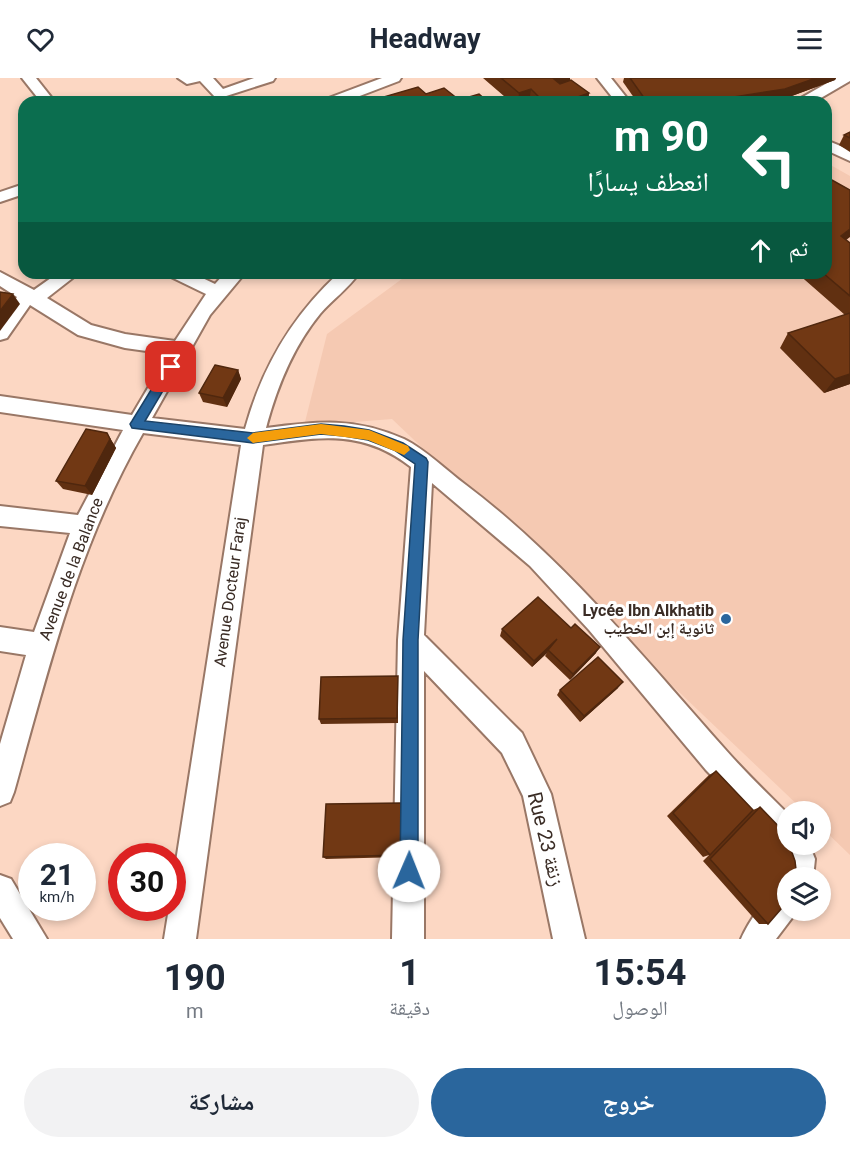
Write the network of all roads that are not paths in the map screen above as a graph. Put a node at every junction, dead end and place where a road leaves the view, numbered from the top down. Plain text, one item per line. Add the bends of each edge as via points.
1 (28, 78) edge
2 (185, 78) edge
3 (195, 78) edge
4 (205, 78) edge
5 (268, 78) edge
6 (394, 78) edge
7 (625, 78) edge
8 (845, 78) edge
9 (606, 80) edge
10 (43, 96) edge
11 (347, 96) edge
12 (618, 96) edge
13 (816, 96) edge
14 (832, 147) edge
15 (850, 156) edge
16 (18, 192) edge
17 (0, 197) edge
18 (0, 278) edge
19 (61, 279) edge
20 (189, 279) edge
21 (230, 279) edge
22 (344, 279) edge
23 (216, 292) junction
24 (31, 298) junction
25 (0, 333) edge
26 (181, 349) junction
27 (0, 404) edge
28 (136, 424) junction
29 (253, 438) junction
30 (422, 462) junction
31 (0, 516) edge
32 (84, 525) junction
33 (0, 639) edge
34 (411, 640) junction
35 (42, 645) junction
36 (0, 792) edge
37 (777, 824) edge
38 (0, 890) edge
39 (777, 913) edge
40 (31, 939) edge
41 (180, 939) edge
42 (408, 939) edge
43 (569, 939) edge
44 (757, 939) edge

1 - 10 street
2 - 3 street
4 - 5 street via 220,94
6 - 11 street
7 - 9 street
8 - 13 street
9 - 12 street
14 - 15 street
16 - 17 street
18 - 24 street
19 - 24 street
20 - 23 street
21 - 23 street, Avenue de la Balance
22 - 29 street, Avenue Docteur Faraj via 293,334 274,370
23 - 26 street, Avenue de la Balance
24 - 25 street
24 - 26 street via 99,336
26 - 28 street, Avenue de la Balance
27 - 28 street
28 - 29 street
28 - 32 street, Avenue de la Balance
29 - 30 street via 321,429 344,431 399,446
29 - 41 street, Avenue Docteur Faraj
30 - 34 street
30 - 37 street via 511,534 598,622 716,760
31 - 32 street
32 - 35 street, Avenue de la Balance
33 - 35 street
34 - 42 street
34 - 43 street, Rue 23 زنقة via 512,743 537,794
35 - 36 street, Avenue de la Balance
38 - 40 street
39 - 44 street

